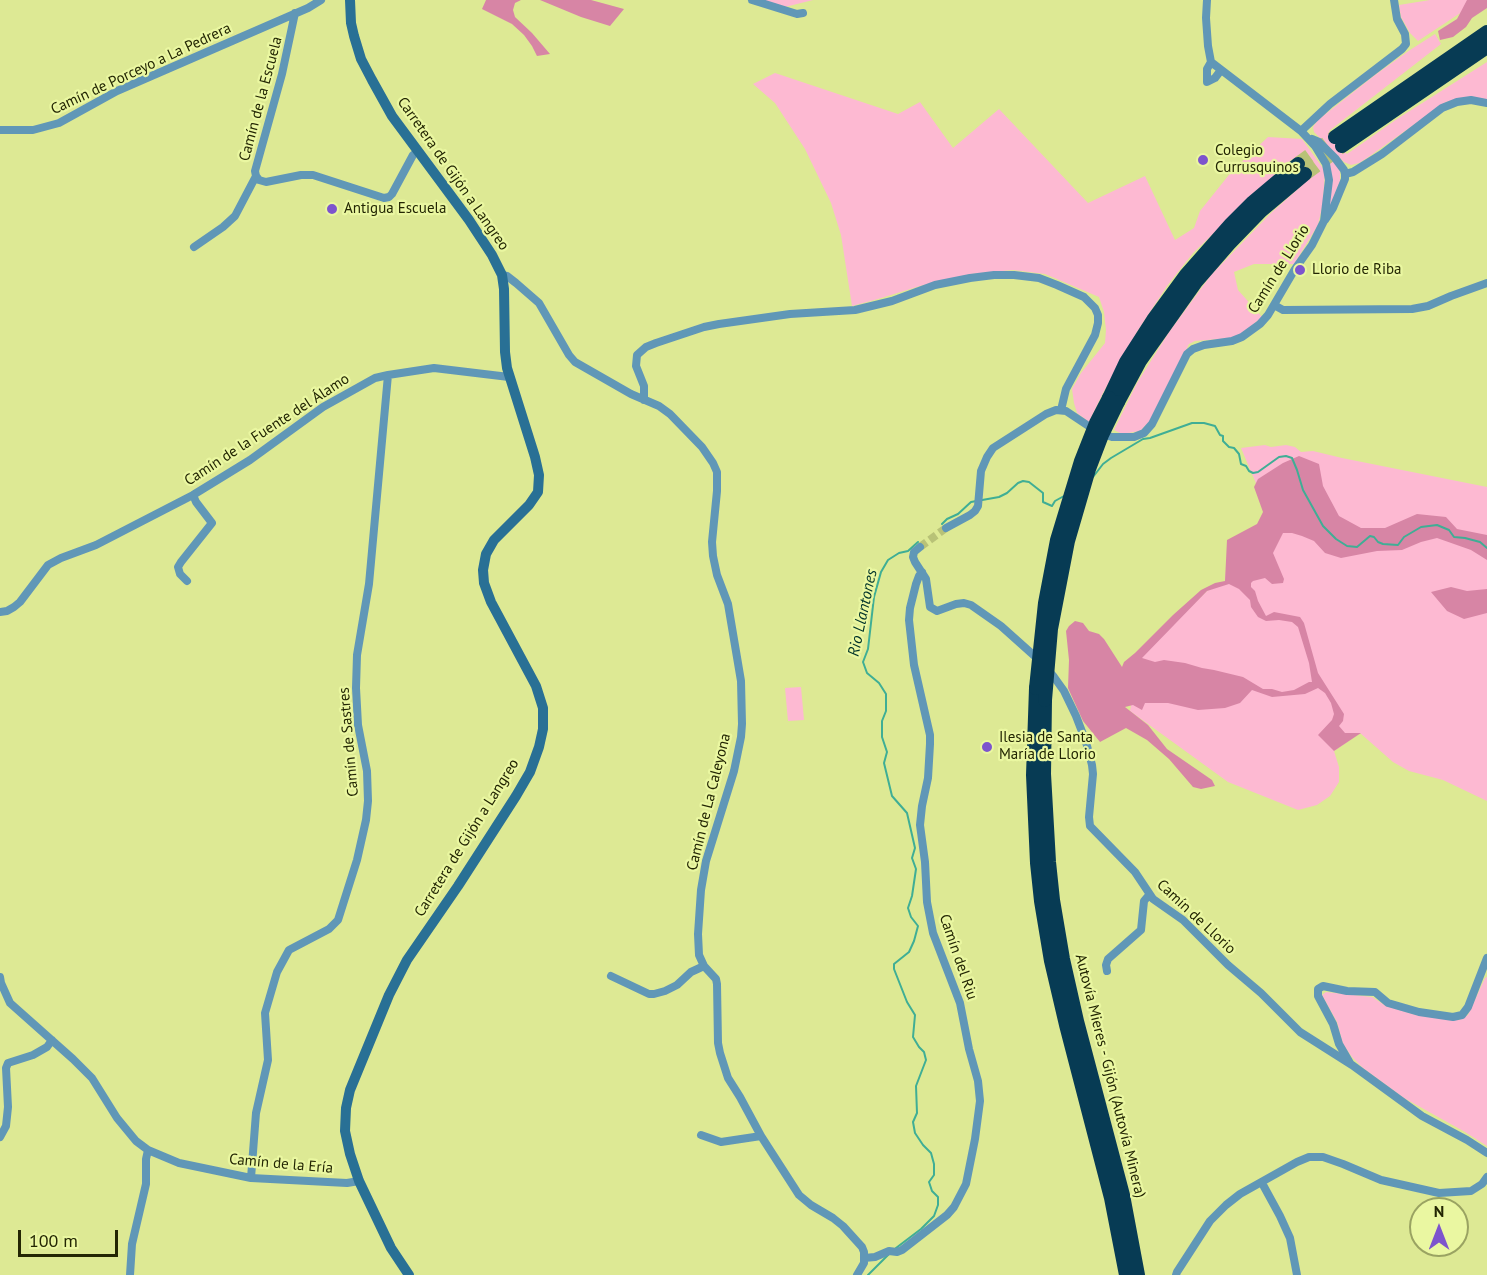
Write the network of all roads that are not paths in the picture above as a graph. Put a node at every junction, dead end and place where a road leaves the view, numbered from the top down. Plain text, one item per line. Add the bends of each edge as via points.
1 (321, 0) edge
2 (350, 0) edge
3 (752, 0) edge
4 (1207, 0) edge
5 (1394, 0) edge
6 (295, 14) junction
7 (803, 14) dead end
8 (1486, 36) edge
9 (1211, 62) junction
10 (1221, 70) junction
11 (1487, 103) edge
12 (0, 130) edge
13 (1304, 134) junction
14 (1339, 141) tunnel mouth
15 (418, 151) junction
16 (1301, 169) tunnel mouth
17 (1345, 174) junction
18 (256, 176) junction
19 (1324, 221) junction
20 (194, 247) dead end
21 (502, 275) junction
22 (1487, 283) edge
23 (1274, 305) junction
24 (388, 375) junction
25 (509, 377) junction
26 (644, 400) junction
27 (1114, 400) junction
28 (1061, 411) junction
29 (193, 495) junction
30 (946, 528) tunnel mouth
31 (920, 547) dead end
32 (922, 572) junction
33 (187, 581) dead end
34 (0, 612) edge
35 (1149, 895) junction
36 (1487, 958) edge
37 (704, 966) junction
38 (1107, 971) dead end
39 (611, 976) dead end
40 (0, 977) edge
41 (52, 1040) junction
42 (1352, 1065) junction
43 (701, 1135) dead end
44 (761, 1136) junction
45 (0, 1137) edge
46 (148, 1150) junction
47 (1487, 1153) edge
48 (1487, 1177) edge
49 (251, 1178) junction
50 (359, 1181) junction
51 (1262, 1183) junction
52 (864, 1258) junction
53 (130, 1275) edge
54 (409, 1275) edge
55 (857, 1275) edge
56 (1126, 1275) edge
57 (1138, 1275) edge
58 (1176, 1275) edge
59 (1298, 1275) edge

1 - 6 street, Camín de Porceyo a La Pedrera
2 - 15 street, Carretera de Gijón a Langreo via 351,23 361,59 392,116
3 - 7 street
4 - 9 street
5 - 13 street via 1406,44 1330,104
6 - 12 street, Camín de Porceyo a La Pedrera via 117,91 59,123 33,130
6 - 18 street, Camín de la Escuela
8 - 14 highway
9 - 10 street, Camín de Llorio
9 - 10 street via 1207,82
10 - 13 street, Camín de Llorio
11 - 17 street via 1471,100 1442,108 1382,154
13 - 17 street, Camín de Llorio via 1319,142
13 - 19 street, Camín de Llorio via 1326,164 1329,180
15 - 18 street, Camín de la Escuela via 409,160 392,194 384,198 313,175 266,182
15 - 21 street, Carretera de Gijón a Langreo
16 - 27 highway, Autovía Mieres - Gijón (Autovía Minera) via 1196,282
17 - 19 street, Camín de Llorio
18 - 20 street via 235,216
19 - 23 street, Camín de Llorio
21 - 25 street, Carretera de Gijón a Langreo
21 - 26 street, Camín de La Caleyona via 538,303 575,362
22 - 23 street via 1412,309 1283,310
23 - 28 street, Camín de Llorio via 1260,324 1242,337 1204,345 1187,354 1144,433 1112,437
24 - 25 street, Camín de la Fuente del Álamo via 434,368
24 - 29 street, Camín de la Fuente del Álamo via 375,378 323,407
24 - 49 street, Camín de Sastres via 369,584 357,655 358,725 367,771 366,820 338,920 289,950 277,972 265,1013 268,1059 256,1113
25 - 50 street, Carretera de Gijón a Langreo via 535,457 538,492 494,540 486,554 484,583 536,686 543,708 543,729 530,772 407,960 350,1090 345,1131
26 - 28 street via 637,355 646,347 704,327 790,314 855,310 935,285 1014,275 1039,278 1083,297 1098,315 1097,329 1066,389
26 - 37 street, Camín de La Caleyona via 670,414 702,447 717,472 714,562 728,604 742,690 741,737 701,890 698,946
27 - 56 highway, Autovía Mieres - Gijón (Autovía Minera), bridge via 1096,423 1057,540 1045,603 1036,688 1033,775 1037,863 1052,961 1112,1198
27 - 57 highway, Autovía Mieres - Gijón (Autovía Minera), bridge via 1089,469 1060,579 1045,700 1044,774 1053,900 1064,959 1123,1195
28 - 30 street via 1046,414 993,448 981,471 975,511
29 - 33 street via 212,523 178,567
29 - 34 street, Camín de la Fuente del Álamo via 48,565 14,607
31 - 32 street, Camín de Llorio via 913,557
32 - 35 street, Camín de Llorio via 933,610 959,603 979,609 1035,656 1064,691 1092,765 1090,826 1135,872
32 - 52 street, Camín del Riu via 909,620 930,744 921,825 927,902 933,933 960,1003 980,1101 966,1184 954,1207 893,1251
35 - 38 street via 1144,901 1141,930 1108,959
35 - 42 street, Camín de Llorio via 1183,920 1300,1032
36 - 42 street via 1468,1008 1453,1017 1388,1003 1375,992 1323,986 1318,989 1339,1044
37 - 39 street via 677,985 654,994
37 - 44 street, Camín de La Caleyona via 717,984 717,1035 723,1064
40 - 41 street, Camín de la Ería via 10,1003
41 - 45 street via 47,1047 8,1063 6,1126
41 - 46 street, Camín de la Ería via 92,1078 117,1118
42 - 47 street, Camín de Llorio via 1422,1116
43 - 44 street via 721,1142
44 - 52 street, Camín de La Caleyona via 799,1195 848,1232 862,1247
46 - 49 street, Camín de la Ería via 179,1162
46 - 53 street
48 - 51 street via 1470,1191 1439,1193 1381,1180 1315,1156
49 - 50 street, Camín de la Ería
50 - 54 street, Carretera de Gijón a Langreo via 391,1248
51 - 58 street via 1240,1194 1210,1221
51 - 59 street via 1290,1238
52 - 55 street

